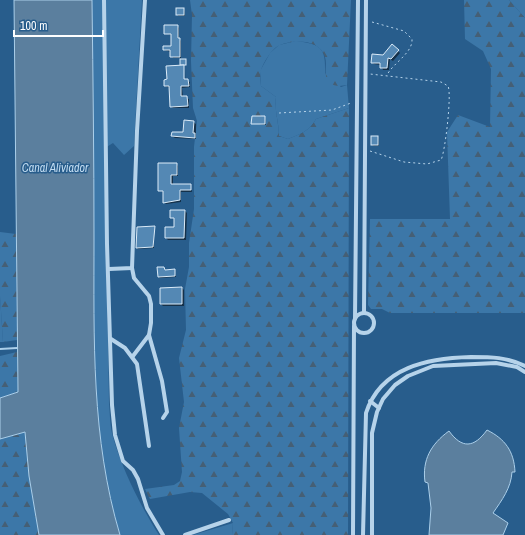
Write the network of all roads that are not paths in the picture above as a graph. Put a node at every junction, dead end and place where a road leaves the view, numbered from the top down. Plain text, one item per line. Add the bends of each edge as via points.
1 (104, 0) edge
2 (145, 0) edge
3 (358, 0) edge
4 (366, 0) edge
5 (358, 19) junction
6 (366, 19) junction
7 (357, 151) junction
8 (365, 151) junction
9 (132, 268) junction
10 (109, 269) junction
11 (364, 313) junction
12 (355, 319) junction
13 (354, 326) junction
14 (149, 335) junction
15 (111, 339) junction
16 (133, 356) junction
17 (525, 366) edge
18 (525, 372) edge
19 (384, 383) junction
20 (390, 390) junction
21 (370, 401) junction
22 (379, 408) junction
23 (163, 418) dead end
24 (148, 446) dead end
25 (229, 520) dead end
26 (163, 535) edge
27 (185, 535) edge
28 (353, 535) edge
29 (364, 535) edge
30 (372, 535) edge

1 - 10 street
2 - 9 street
3 - 5 street
4 - 6 street
5 - 6 street
5 - 7 street
6 - 8 street
7 - 8 street
7 - 12 street
8 - 11 street
9 - 10 street
9 - 14 street via 134,278 151,304 152,323
10 - 15 street
11 - 12 street
11 - 13 street via 373,319 373,328 368,333 361,333
12 - 13 street
13 - 28 street
14 - 16 street
14 - 23 street via 162,381 167,412
15 - 16 street
15 - 26 street via 115,435 123,461 138,479 147,508
16 - 24 street via 137,364
17 - 19 street via 496,357 439,359 409,367
18 - 20 street via 517,367 496,363 433,366 408,376
19 - 20 street
19 - 21 street
20 - 22 street
21 - 22 street
21 - 29 street via 365,428
22 - 30 street via 372,433
25 - 27 street

